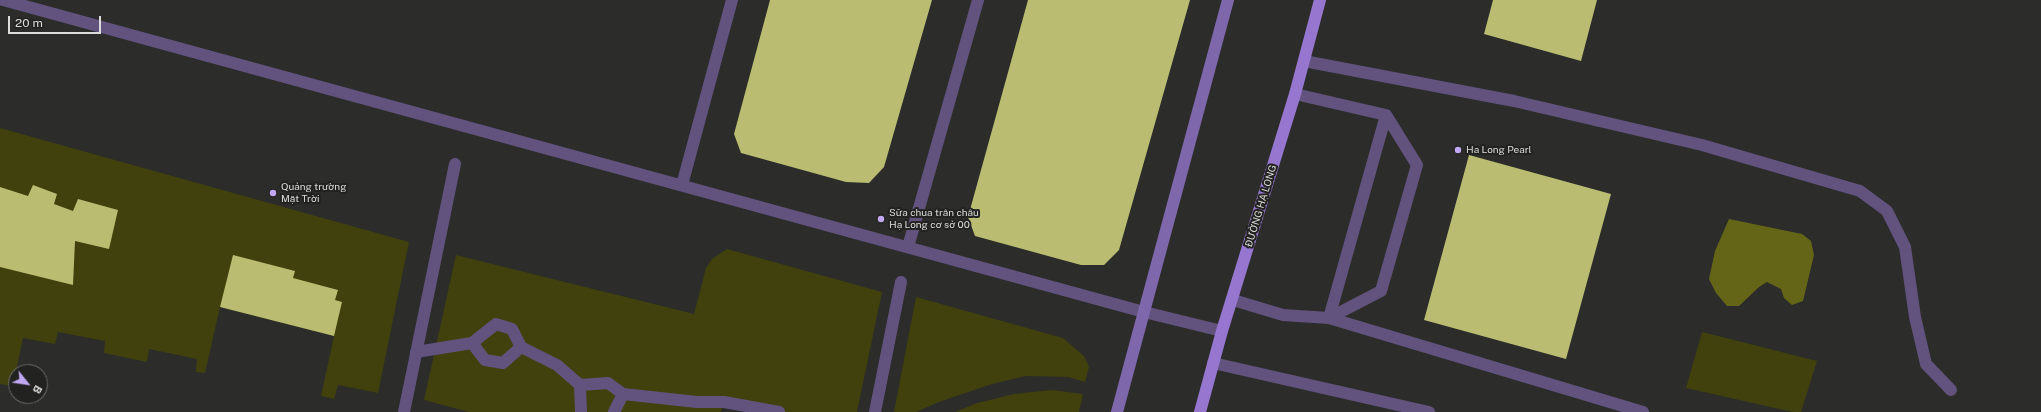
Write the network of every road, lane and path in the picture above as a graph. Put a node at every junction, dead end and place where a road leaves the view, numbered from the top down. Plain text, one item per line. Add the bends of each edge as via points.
1 (3, 0) edge
2 (732, 0) edge
3 (978, 0) edge
4 (1228, 0) edge
5 (1320, 0) edge
6 (1304, 61) junction
7 (1295, 94) junction
8 (1386, 115) junction
9 (455, 164) dead end
10 (682, 185) junction
11 (908, 247) junction
12 (902, 282) dead end
13 (1233, 300) junction
14 (1144, 312) junction
15 (1328, 318) junction
16 (1222, 331) junction
17 (472, 343) junction
18 (521, 347) junction
19 (416, 352) junction
20 (1213, 363) junction
21 (580, 385) junction
22 (1952, 390) dead end
23 (623, 394) junction
24 (404, 412) edge
25 (581, 412) edge
26 (614, 412) edge
27 (779, 412) edge
28 (875, 412) edge
29 (1117, 412) edge
30 (1200, 412) edge
31 (1429, 412) edge
32 (1643, 412) edge

1 - 10 street
2 - 10 street
3 - 11 street
4 - 14 street
5 - 6 main road, ĐƯỜNG HẠ LONG
6 - 7 main road, ĐƯỜNG HẠ LONG
6 - 22 street via 1552,110 1702,145 1860,191 1887,211 1905,247 1915,318 1926,364
7 - 8 street
7 - 13 main road, ĐƯỜNG HẠ LONG
8 - 15 street
8 - 15 street via 1417,165 1413,180 1381,291
9 - 19 street
10 - 11 street
11 - 14 street
12 - 28 street
13 - 15 street via 1283,315
13 - 16 main road, ĐƯỜNG HẠ LONG
14 - 16 street
14 - 29 street
15 - 32 street
16 - 20 main road, ĐƯỜNG HẠ LONG
17 - 18 street via 485,360 503,363
17 - 18 street via 496,324 512,329
17 - 19 street
18 - 21 street via 557,365
19 - 24 street
20 - 30 main road, ĐƯỜNG HẠ LONG
20 - 31 street
21 - 23 street via 608,383
21 - 25 street
23 - 26 street
23 - 27 street via 697,402 724,402

